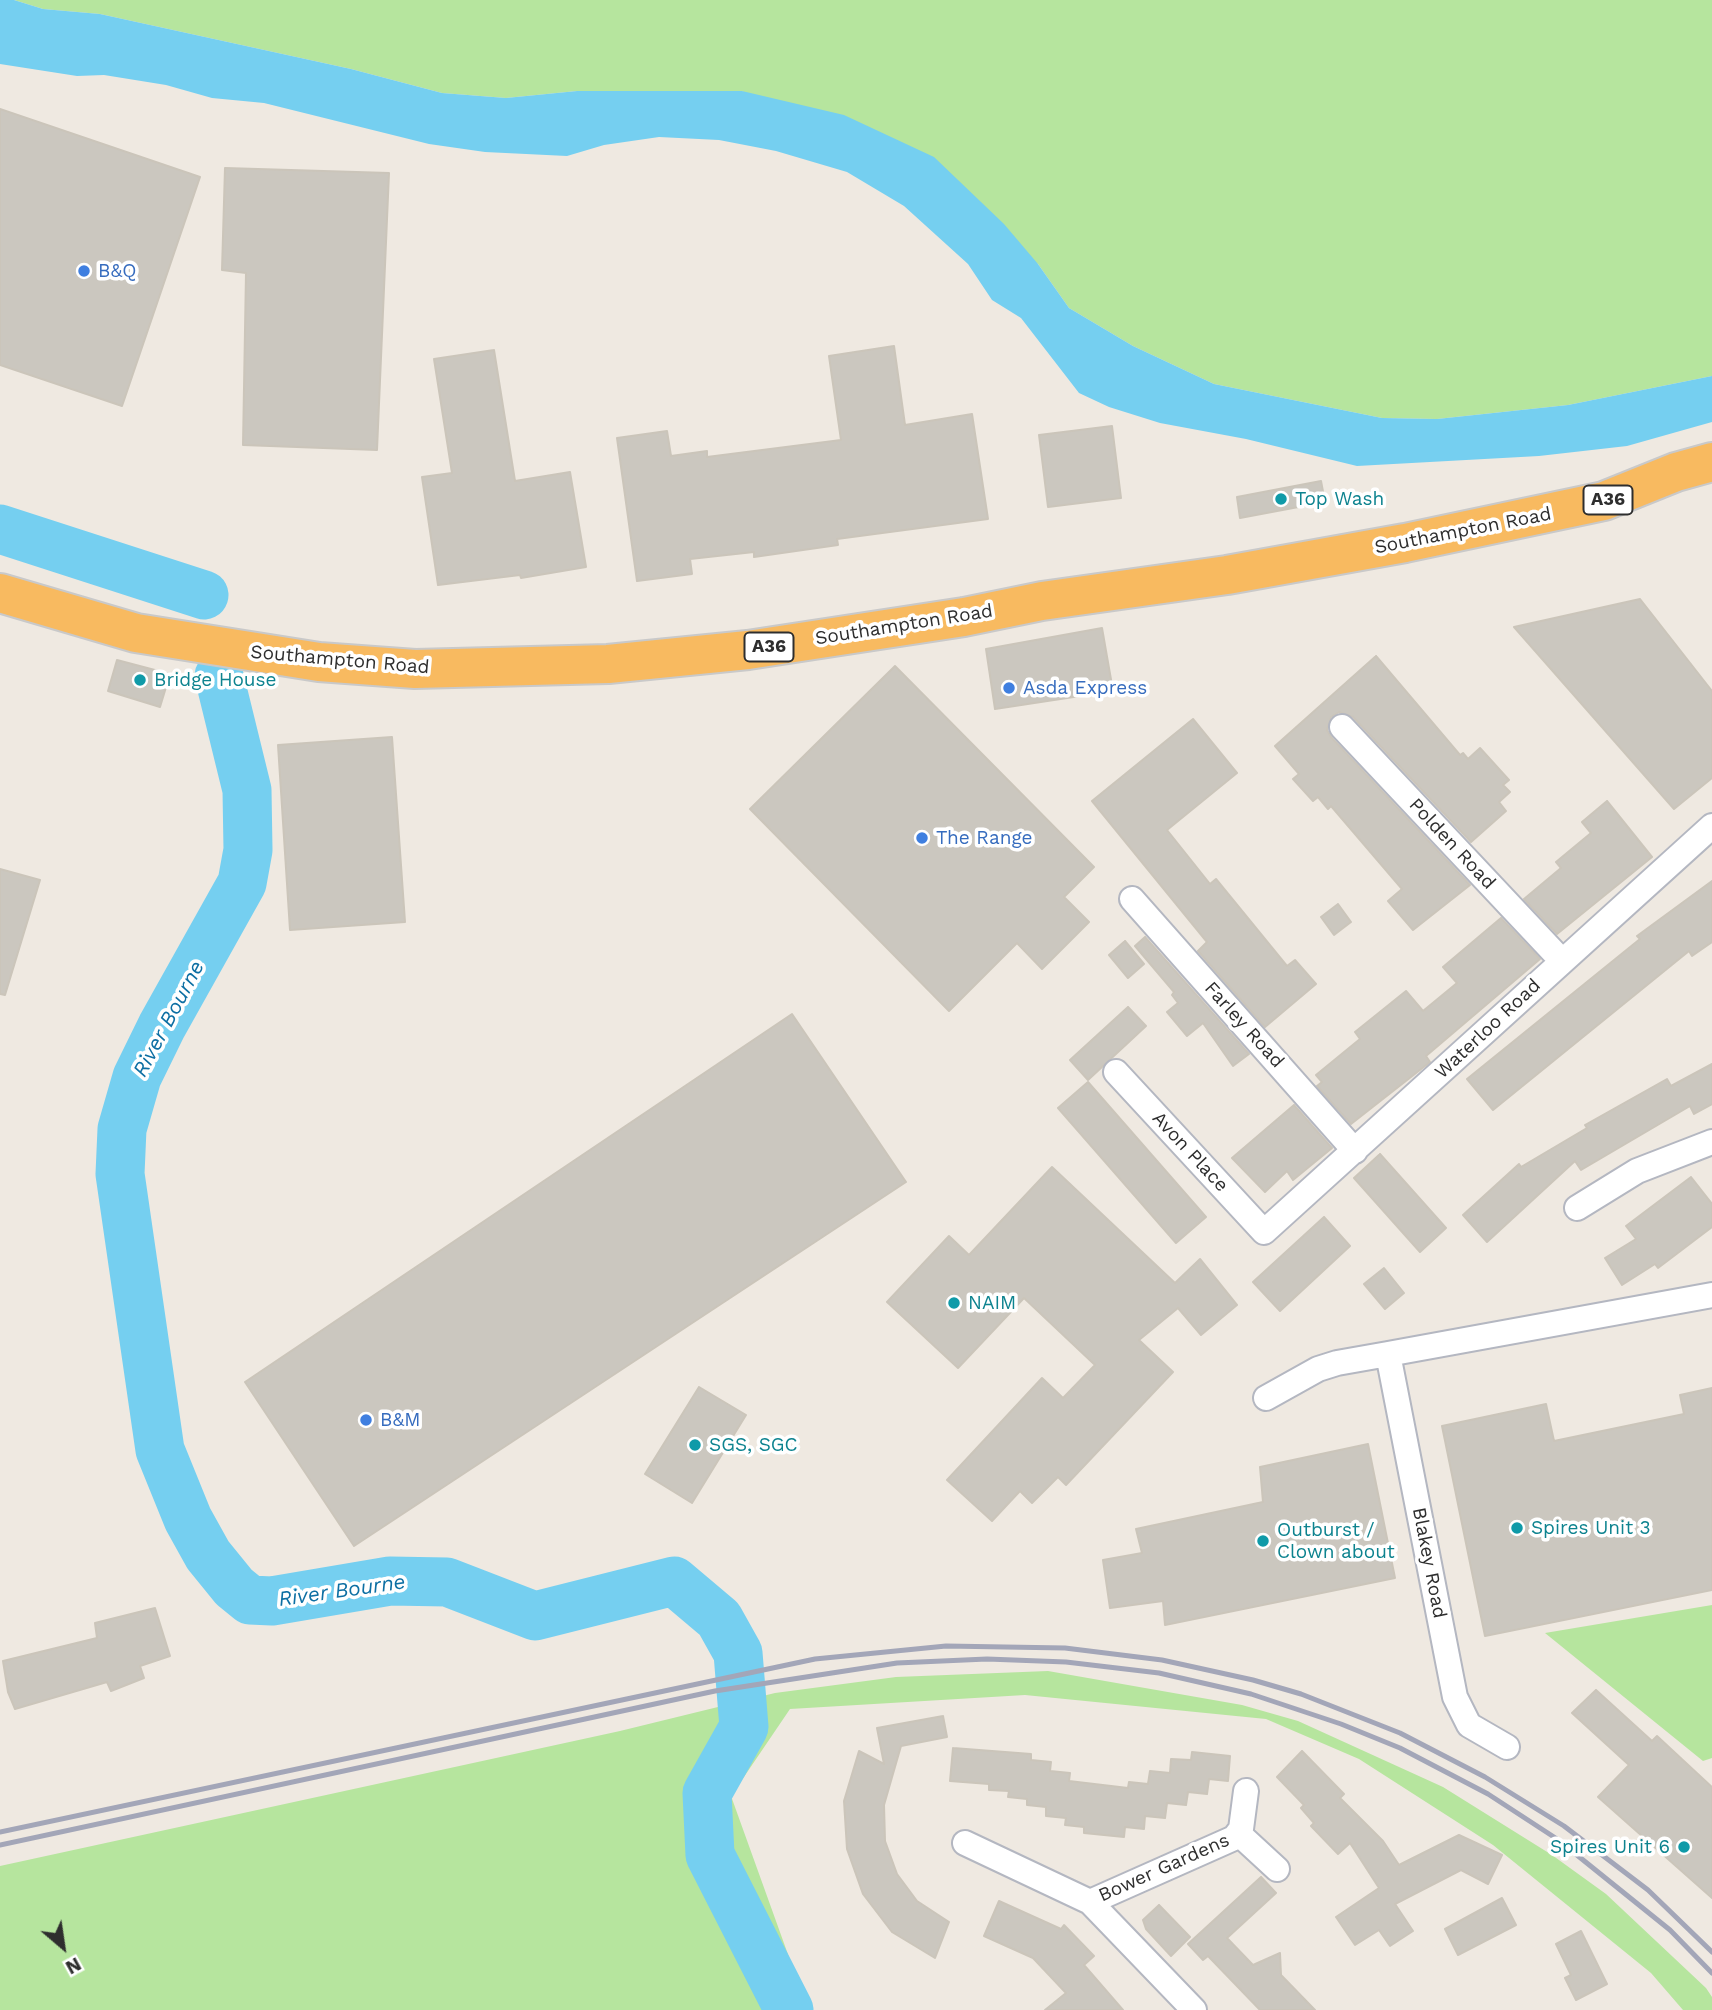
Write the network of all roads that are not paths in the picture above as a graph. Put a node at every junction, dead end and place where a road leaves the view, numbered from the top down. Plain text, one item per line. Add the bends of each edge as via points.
1 (1694, 467) edge
2 (0, 568) edge
3 (0, 593) edge
4 (1342, 727) dead end
5 (1712, 826) edge
6 (1132, 899) dead end
7 (1562, 961) junction
8 (1116, 1072) dead end
9 (1712, 1142) edge
10 (1355, 1151) junction
11 (1577, 1208) dead end
12 (1264, 1232) joint
13 (1712, 1295) edge
14 (1388, 1354) junction
15 (1266, 1398) dead end
16 (1507, 1747) dead end
17 (1246, 1791) dead end
18 (1238, 1834) junction
19 (965, 1843) dead end
20 (1278, 1870) dead end
21 (1090, 1902) junction
22 (1194, 2010) edge

1 - 2 highway, Southampton Road / A36 via 1594,479 1421,517 1173,562 750,626 619,640 416,646 299,636 145,612
1 - 3 highway, Southampton Road / A36 via 1604,502 1405,543 748,650 608,664 415,669 308,661 147,635
4 - 7 street, Polden Road
5 - 7 street, Waterloo Road
6 - 10 street, Farley Road
7 - 10 street, Waterloo Road
8 - 12 street, Avon Place
9 - 11 street via 1637,1171
10 - 12 street, Waterloo Road
13 - 14 street
14 - 15 street via 1318,1369
14 - 16 street, Blakey Road via 1455,1697 1469,1725
17 - 18 street, Bower Gardens
18 - 20 street, Bower Gardens
18 - 21 street, Bower Gardens
19 - 21 street, Bower Gardens
21 - 22 street, Bower Gardens

